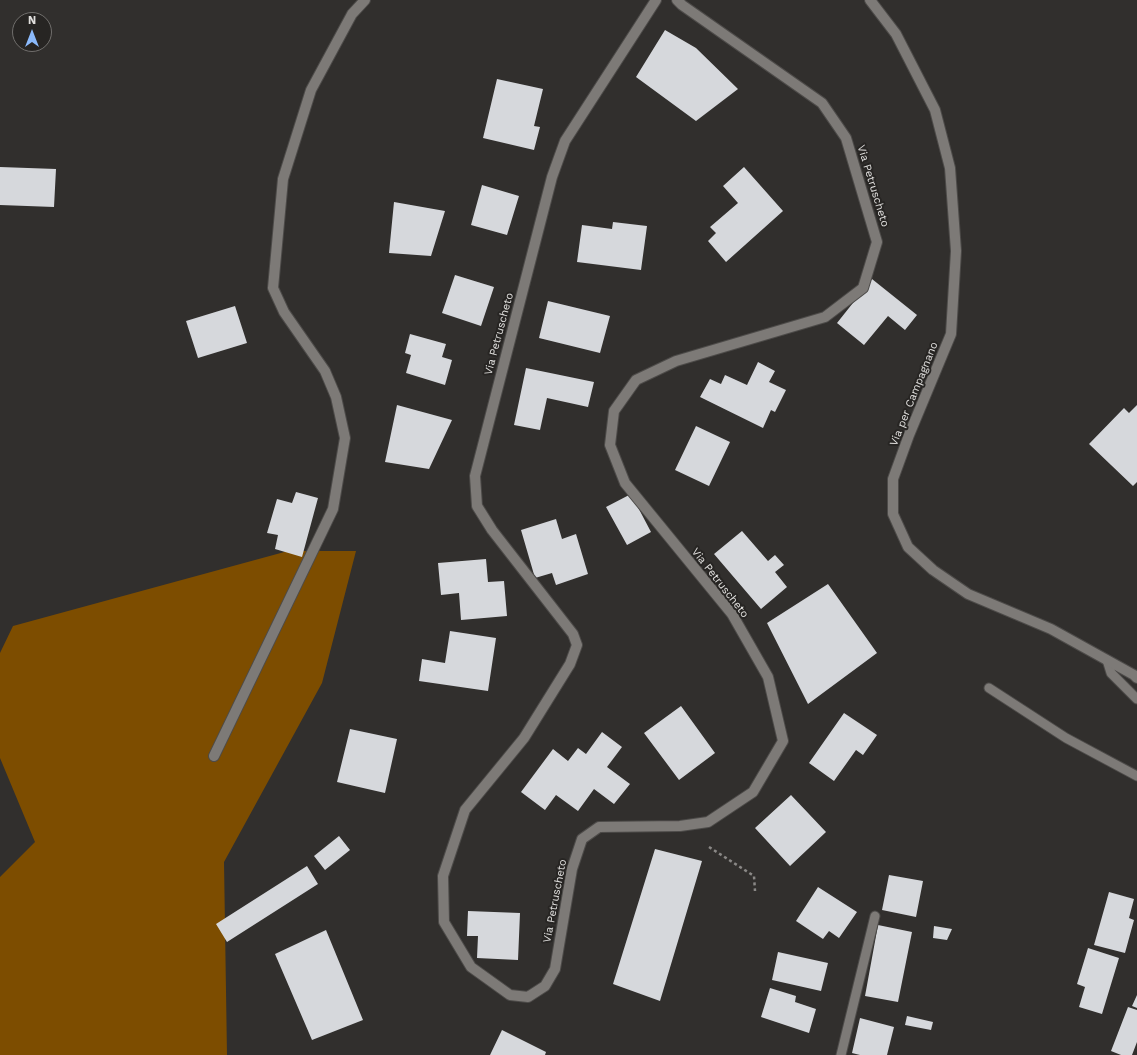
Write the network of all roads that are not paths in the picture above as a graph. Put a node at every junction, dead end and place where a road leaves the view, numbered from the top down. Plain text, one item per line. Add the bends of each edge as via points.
1 (365, 0) edge
2 (656, 0) edge
3 (676, 0) edge
4 (870, 0) edge
5 (1107, 660) junction
6 (1137, 678) edge
7 (989, 688) dead end
8 (1137, 699) edge
9 (214, 756) dead end
10 (1137, 776) edge
11 (875, 916) dead end
12 (841, 1055) edge

1 - 9 street via 352,14 311,90 283,179 273,288 284,312 325,371 336,397 345,438 333,509
2 - 3 street, Via Petruscheto via 565,141 552,178 475,476 476,506 573,634 577,645 570,664 524,738 465,810 443,876 444,922 471,967 510,995 528,997 545,986 555,969 572,869 582,839 598,827 680,826 708,822 753,792 783,742 768,677 732,614 625,483 610,445 614,411 636,380 676,361 825,317 863,288 877,242 846,138 822,103
4 - 5 street, Via per Campagnano via 896,34 935,110 950,168 956,251 951,334 908,435 893,479 893,514 908,547 933,570 968,594 1052,629
5 - 6 street, Via per Campagnano
5 - 8 lane via 1111,673
7 - 10 lane via 1066,738
11 - 12 lane

